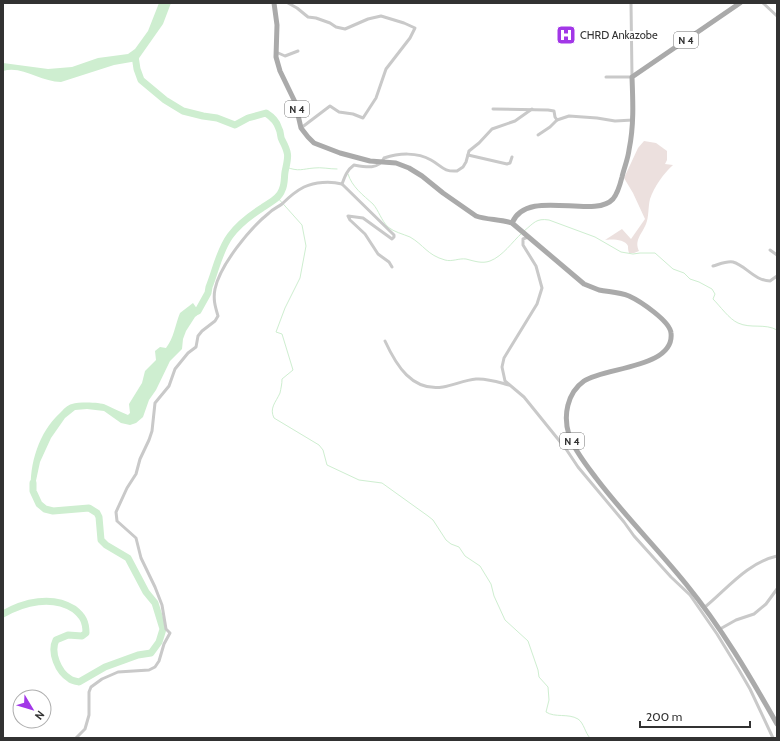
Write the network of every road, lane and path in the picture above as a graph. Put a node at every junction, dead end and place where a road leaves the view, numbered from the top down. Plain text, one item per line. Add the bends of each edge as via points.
1 (274, 3) edge
2 (288, 3) edge
3 (631, 3) edge
4 (740, 3) edge
5 (762, 3) edge
6 (777, 16) edge
7 (298, 51) dead end
8 (276, 52) junction
9 (632, 77) junction
10 (606, 78) dead end
11 (492, 109) dead end
12 (532, 109) junction
13 (557, 120) junction
14 (633, 120) junction
15 (302, 128) junction
16 (538, 135) dead end
17 (468, 155) junction
18 (512, 157) dead end
19 (383, 162) junction
20 (342, 184) junction
21 (512, 223) junction
22 (526, 236) junction
23 (770, 250) dead end
24 (777, 255) edge
25 (713, 266) dead end
26 (392, 267) dead end
27 (777, 276) edge
28 (385, 341) dead end
29 (511, 386) junction
30 (777, 556) edge
31 (777, 589) edge
32 (705, 607) junction
33 (720, 629) junction
34 (777, 724) edge
35 (76, 738) edge
36 (773, 738) edge

1 - 8 main road, N 4 via 277,25
2 - 15 street via 308,17 345,29 381,16 415,28 386,69 376,98 363,118 339,112 330,106
3 - 9 street
4 - 9 main road, N 4
5 - 6 street
7 - 8 street via 285,56
8 - 15 main road, N 4 via 280,71 295,102
9 - 10 street
9 - 14 main road
11 - 12 street
12 - 13 street via 554,111
12 - 17 street via 514,122 492,129
13 - 14 street via 569,116 615,121
13 - 16 street
14 - 21 main road via 620,187 613,200 595,208 534,206 517,215
15 - 19 main road, N 4 via 308,138 322,147 370,161
17 - 18 street via 507,164
17 - 19 street via 463,166 457,171 445,170 423,157 403,154 384,158
19 - 20 street via 369,167 354,165 345,174
19 - 21 main road, N 4 via 409,168 476,216
20 - 26 street via 394,235 392,239 363,218 348,216 365,234 378,254
20 - 35 street via 335,181 316,183 303,188 269,213 249,233 233,253 217,283 214,298 218,316 200,333 196,347 175,369 168,386 155,403 149,440 136,474 116,512 117,521 136,538 141,558 162,605 166,629 170,633 154,667 149,670 118,672 90,687 89,715 85,729
21 - 22 main road, N 4
22 - 29 street via 523,245 536,266 542,288 538,304 504,358 502,367 505,381
22 - 32 main road, N 4 via 584,284 631,297 671,329 672,337 665,352 622,370 599,374 578,387 567,410 567,424 569,436 609,495
23 - 24 street
25 - 27 street via 734,262 762,280 770,281
28 - 29 street via 399,367 419,384 442,387 476,379
29 - 36 street via 524,397 634,536 690,595 739,670
30 - 32 street via 762,561 747,571
31 - 33 street via 766,604 754,614
32 - 33 main road, N 4
33 - 34 main road, N 4

